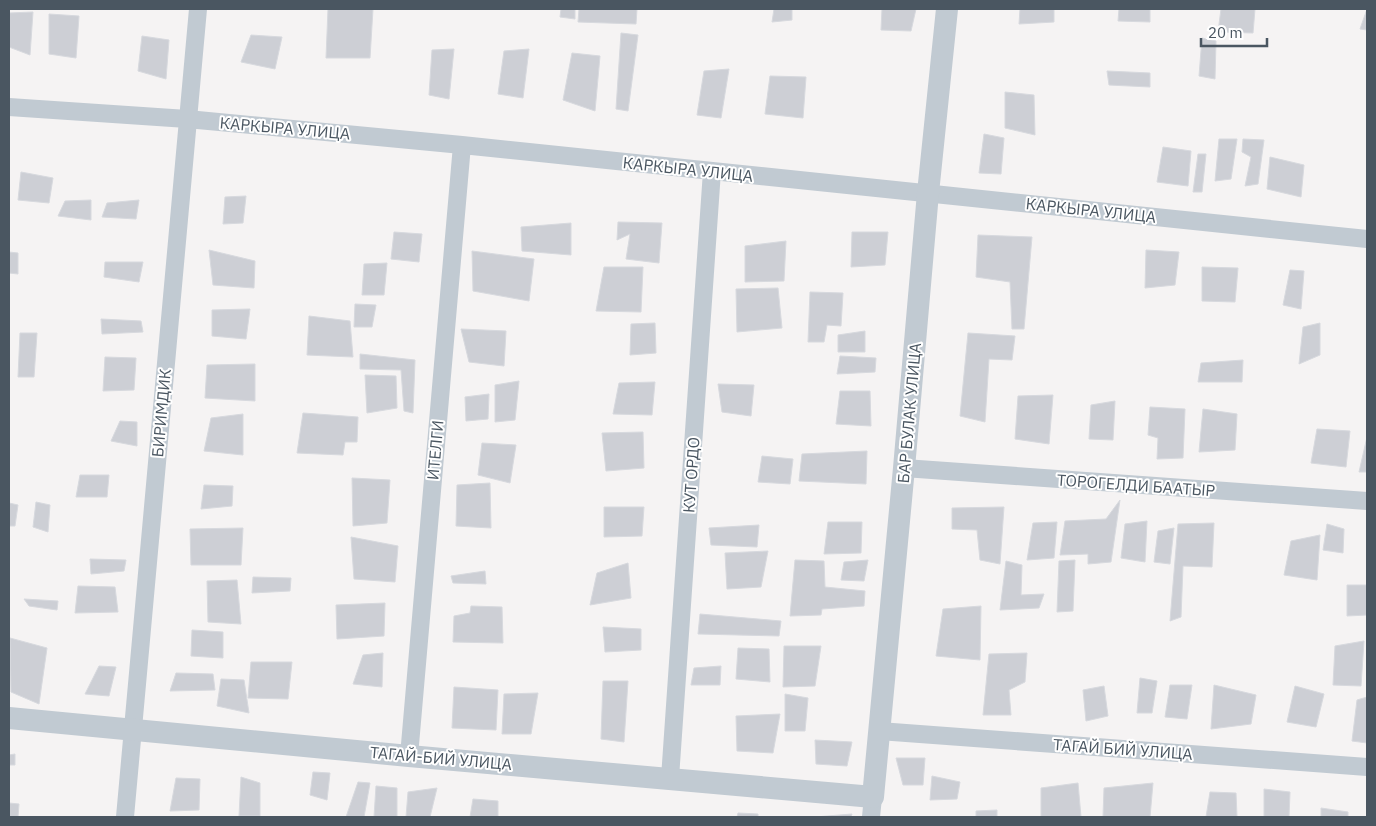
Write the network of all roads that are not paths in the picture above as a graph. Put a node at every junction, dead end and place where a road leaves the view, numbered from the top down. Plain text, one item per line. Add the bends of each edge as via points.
1 (198, 9) edge
2 (947, 9) edge
3 (9, 107) edge
4 (187, 118) junction
5 (462, 145) junction
6 (712, 171) junction
7 (928, 193) junction
8 (1367, 239) edge
9 (904, 468) junction
10 (1367, 501) edge
11 (9, 718) edge
12 (132, 730) junction
13 (879, 731) junction
14 (409, 756) junction
15 (1367, 767) edge
16 (670, 778) junction
17 (872, 807) edge
18 (125, 817) edge

1 - 4 street, БИРИМДИК
2 - 7 street, БАР БУЛАК УЛИЦА
3 - 4 street, КАРКЫРА УЛИЦА
4 - 5 street, КАРКЫРА УЛИЦА
4 - 12 street, БИРИМДИК
5 - 6 street, КАРКЫРА УЛИЦА
5 - 14 street, ИТЕЛГИ
6 - 7 street, КАРКЫРА УЛИЦА
6 - 16 street, КУТ ОРДО
7 - 8 street, КАРКЫРА УЛИЦА
7 - 9 street, БАР БУЛАК УЛИЦА
9 - 10 street, ТОРОГЕЛДИ БААТЫР
9 - 13 street, БАР БУЛАК УЛИЦА
11 - 12 street, ТАГАЙ-БИЙ УЛИЦА
12 - 14 street, ТАГАЙ-БИЙ УЛИЦА
12 - 18 street, БИРИМДИК
13 - 15 street, ТАГАЙ БИЙ УЛИЦА
13 - 17 street, БАР БУЛАК УЛИЦА
14 - 16 street, ТАГАЙ-БИЙ УЛИЦА
16 - 17 street, ТАГАЙ-БИЙ УЛИЦА

